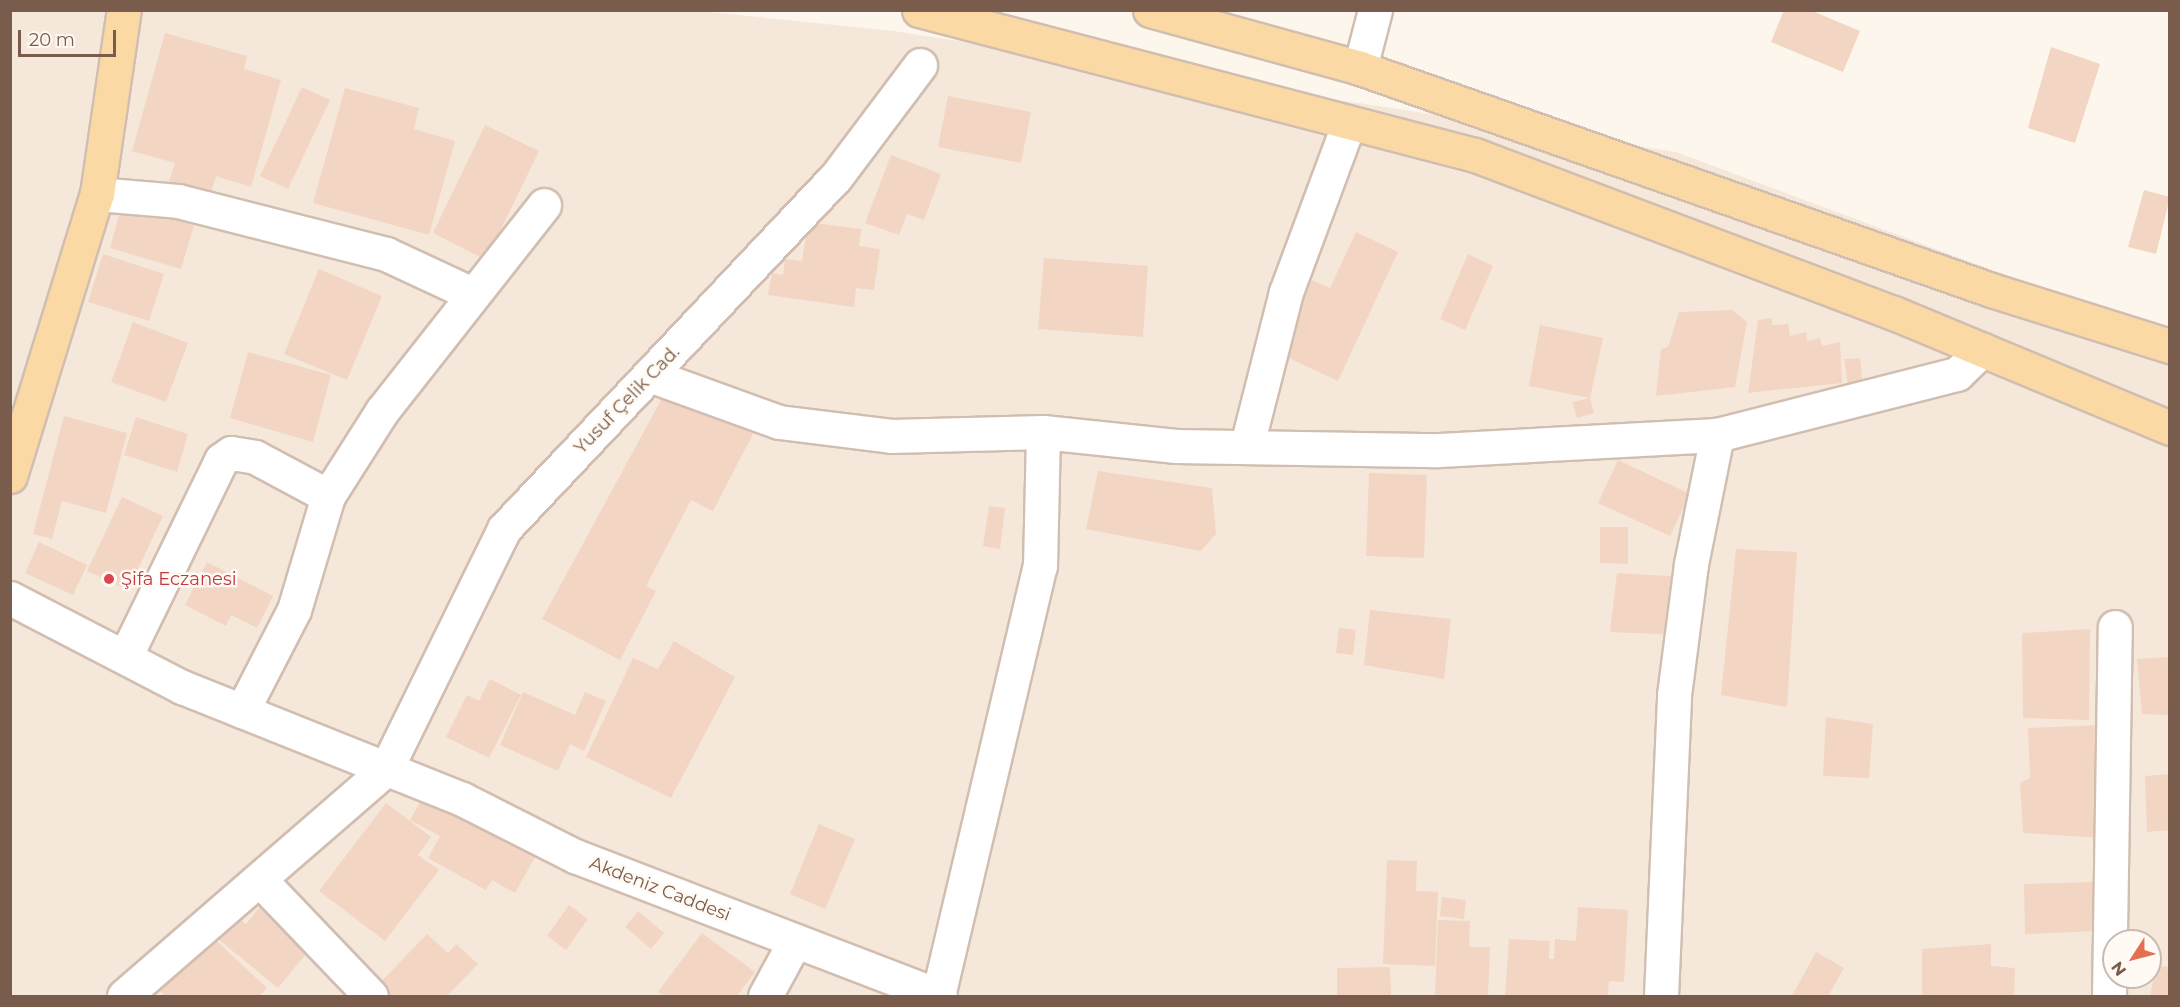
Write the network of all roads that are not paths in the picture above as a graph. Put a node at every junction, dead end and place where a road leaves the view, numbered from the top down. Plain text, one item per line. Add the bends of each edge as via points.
1 (124, 10) edge
2 (919, 10) edge
3 (1150, 10) edge
4 (1375, 10) edge
5 (920, 65) dead end
6 (1360, 68) junction
7 (1349, 123) junction
8 (97, 194) junction
9 (544, 205) dead end
10 (472, 294) junction
11 (2169, 346) edge
12 (1982, 350) junction
13 (652, 376) junction
14 (2169, 428) edge
15 (1043, 432) junction
16 (1717, 435) junction
17 (1247, 445) junction
18 (10, 476) edge
19 (328, 496) junction
20 (10, 597) edge
21 (2115, 627) dead end
22 (125, 657) junction
23 (242, 711) junction
24 (386, 769) junction
25 (261, 881) junction
26 (795, 941) junction
27 (124, 996) edge
28 (371, 996) edge
29 (765, 996) edge
30 (939, 996) edge
31 (1661, 996) edge
32 (2109, 996) edge

1 - 8 main road
2 - 7 main road
3 - 6 main road
4 - 6 street
5 - 13 street, Yusuf Çelik Cad. via 836,177
6 - 11 main road via 1991,290
7 - 12 main road via 1475,155
7 - 17 street via 1286,291
8 - 10 street via 178,201 386,254
8 - 18 main road
9 - 10 street
10 - 19 street via 382,411
12 - 14 main road
12 - 16 street via 1957,374
13 - 15 street via 779,422 891,436
13 - 24 street, Yusuf Çelik Cad. via 504,529
15 - 17 street via 1110,443
15 - 30 street via 1040,566
16 - 17 street via 1439,450
16 - 31 street via 1690,564 1674,695
19 - 22 street via 255,457 231,453 222,460
19 - 23 street via 294,610
20 - 22 street, Akdeniz Caddesi
21 - 32 street
22 - 23 street, Akdeniz Caddesi
23 - 24 street, Akdeniz Caddesi
24 - 25 street
24 - 26 street, Akdeniz Caddesi via 575,856
25 - 27 street
25 - 28 street
26 - 29 street
26 - 30 street, Akdeniz Caddesi

